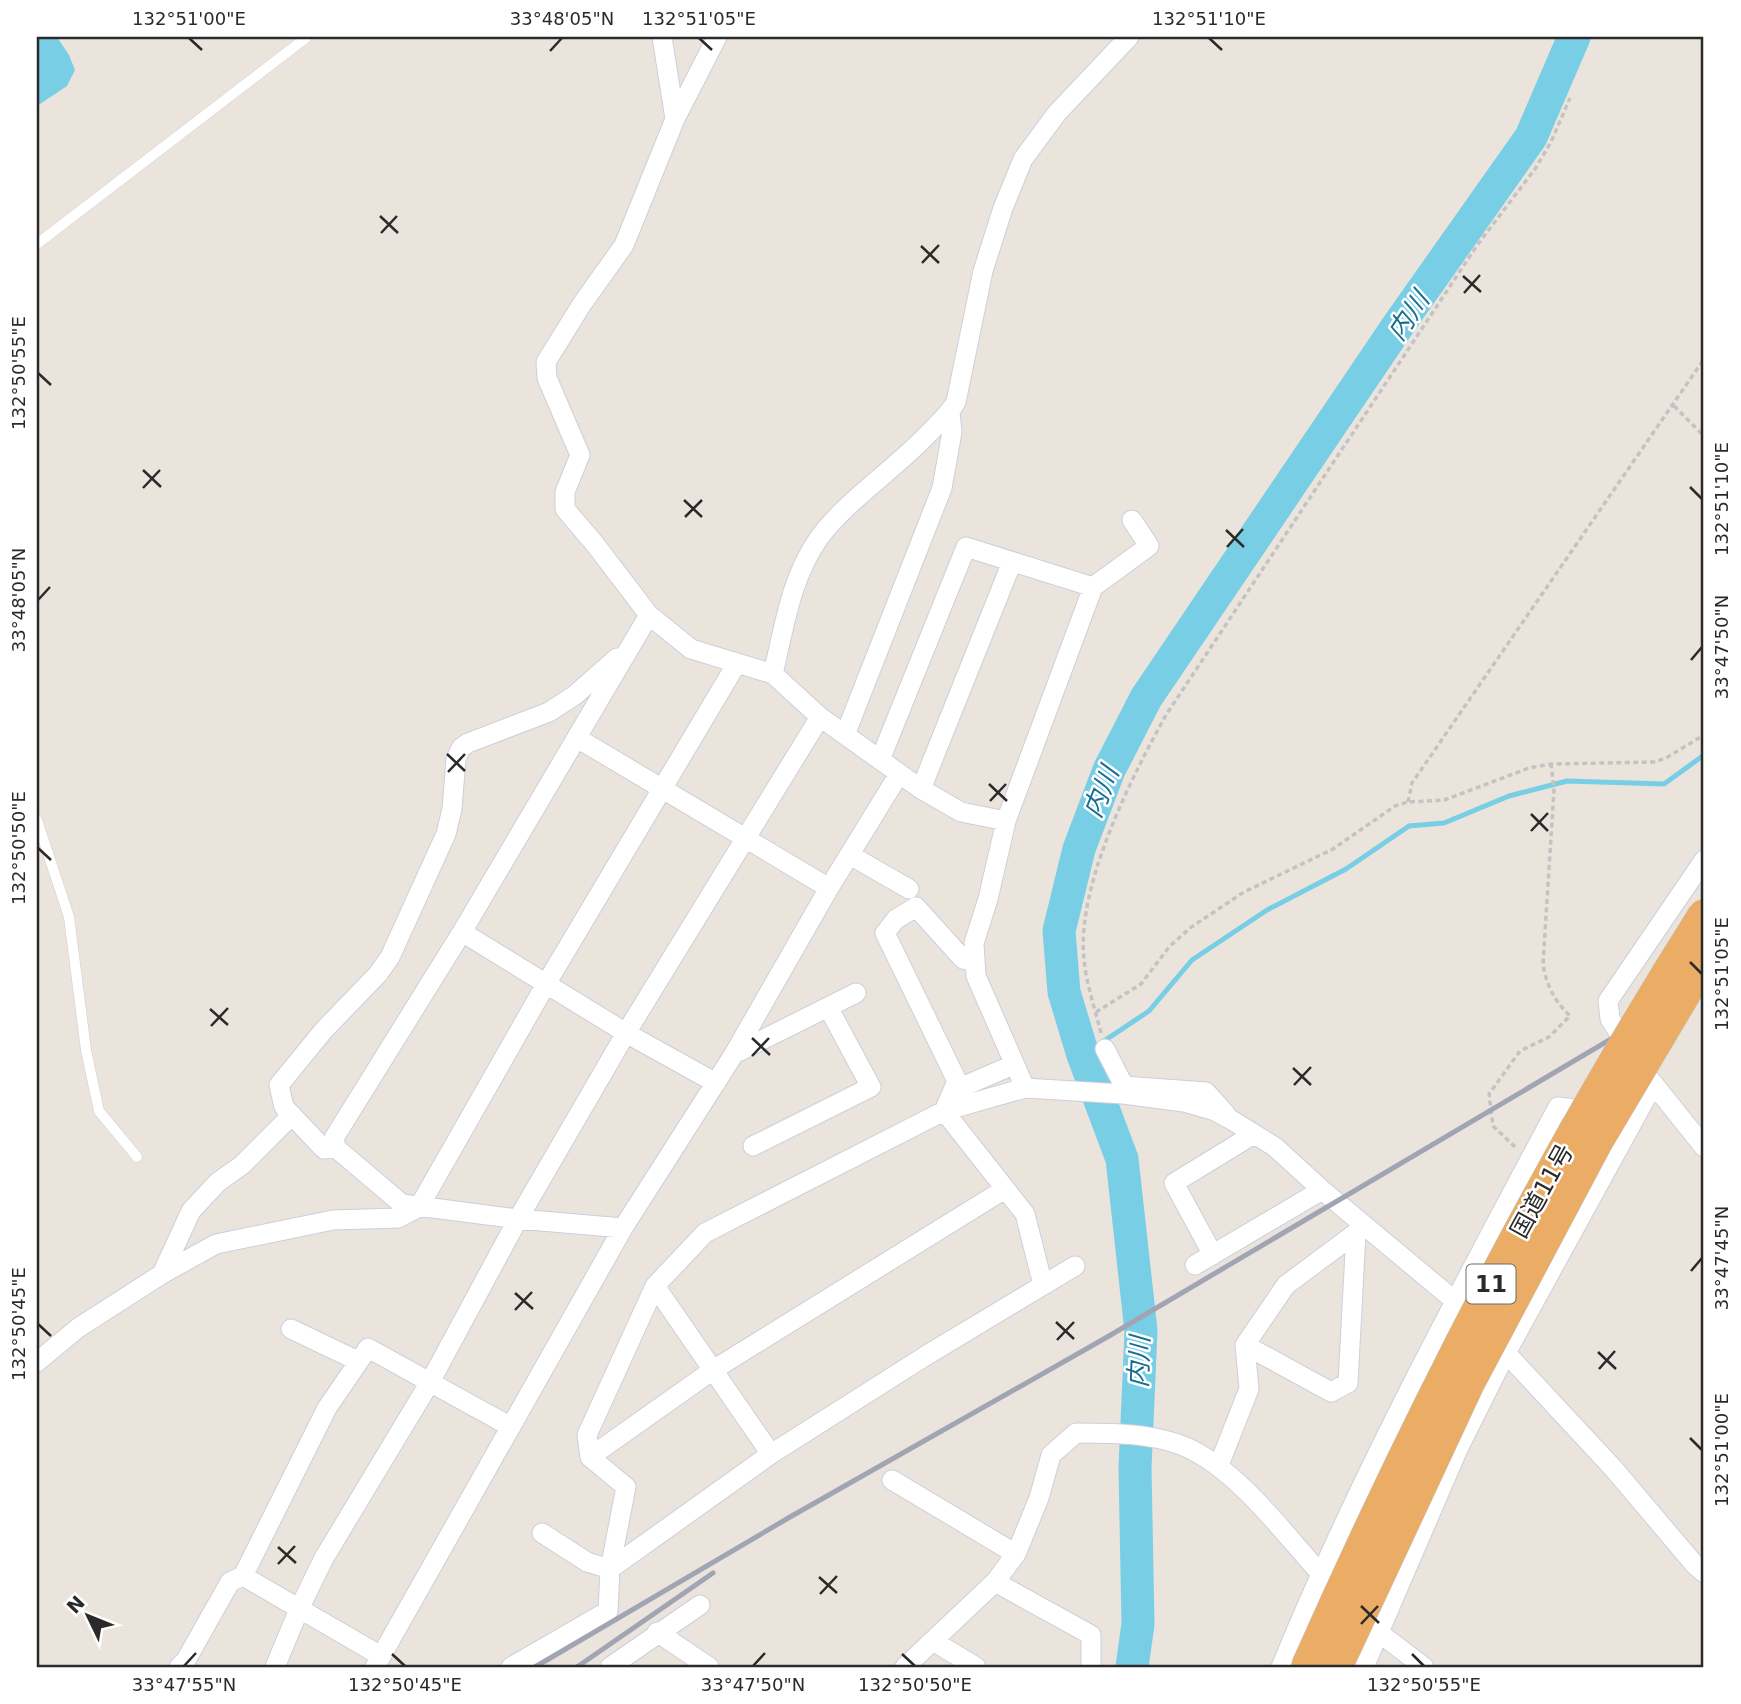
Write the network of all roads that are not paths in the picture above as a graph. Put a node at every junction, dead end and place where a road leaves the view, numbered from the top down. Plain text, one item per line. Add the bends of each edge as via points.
1 (307, 37) edge
2 (662, 37) edge
3 (718, 37) edge
4 (1129, 37) edge
5 (675, 119) junction
6 (37, 243) edge
7 (950, 412) junction
8 (1132, 520) dead end
9 (1012, 562) junction
10 (1093, 587) junction
11 (649, 615) junction
12 (631, 646) junction
13 (737, 663) junction
14 (773, 674) junction
15 (820, 717) junction
16 (845, 735) junction
17 (576, 738) junction
18 (880, 760) junction
19 (899, 774) junction
20 (662, 789) junction
21 (921, 789) junction
22 (37, 820) edge
23 (1006, 821) junction
24 (746, 838) junction
25 (850, 855) junction
26 (1704, 860) edge
27 (829, 888) junction
28 (908, 889) dead end
29 (1704, 915) edge
30 (1664, 922) junction
31 (1704, 927) edge
32 (462, 932) junction
33 (1704, 961) edge
34 (975, 962) junction
35 (546, 984) junction
36 (856, 993) dead end
37 (828, 1007) junction
38 (626, 1033) junction
39 (1105, 1049) dead end
40 (734, 1054) junction
41 (1013, 1065) junction
42 (716, 1083) junction
43 (1653, 1085) junction
44 (1025, 1088) junction
45 (955, 1090) junction
46 (944, 1111) junction
47 (292, 1115) junction
48 (1634, 1116) junction
49 (1230, 1119) junction
50 (1254, 1134) junction
51 (753, 1146) dead end
52 (1704, 1147) edge
53 (336, 1148) junction
54 (137, 1157) dead end
55 (1005, 1189) junction
56 (1322, 1189) junction
57 (419, 1206) junction
58 (518, 1219) junction
59 (622, 1227) junction
60 (1360, 1229) junction
61 (1213, 1255) junction
62 (1195, 1265) dead end
63 (1075, 1266) dead end
64 (162, 1274) junction
65 (1043, 1285) junction
66 (655, 1286) junction
67 (1455, 1301) junction
68 (291, 1329) dead end
69 (1245, 1345) junction
70 (1506, 1353) junction
71 (358, 1361) junction
72 (37, 1362) edge
73 (713, 1370) junction
74 (430, 1382) junction
75 (511, 1427) junction
76 (771, 1454) junction
77 (590, 1457) junction
78 (1219, 1465) junction
79 (892, 1480) dead end
80 (542, 1533) dead end
81 (1016, 1554) junction
82 (610, 1569) junction
83 (1320, 1573) junction
84 (1704, 1573) edge
85 (243, 1576) junction
86 (995, 1582) junction
87 (700, 1605) dead end
88 (300, 1607) junction
89 (657, 1632) junction
90 (1378, 1632) junction
91 (933, 1641) junction
92 (378, 1662) edge
93 (179, 1667) edge
94 (275, 1667) edge
95 (511, 1667) edge
96 (610, 1667) edge
97 (709, 1667) edge
98 (905, 1667) edge
99 (976, 1667) edge
100 (1091, 1667) edge
101 (1281, 1667) edge
102 (1307, 1667) edge
103 (1336, 1667) edge
104 (1364, 1667) edge
105 (1423, 1667) edge

1 - 6 lane
2 - 5 street
3 - 5 street
4 - 7 street via 1057,113 1023,159 983,271 956,402
5 - 11 street via 624,245 546,362 547,379 580,455 565,492 565,509
7 - 14 street via 819,538 794,585
7 - 16 street via 942,488
8 - 10 street via 1149,546
9 - 10 street
9 - 18 street via 966,547
9 - 21 street
10 - 23 street
11 - 12 street
11 - 13 street via 691,649
12 - 17 street
12 - 47 street via 549,712 461,748 446,834 390,957 279,1085 284,1107
13 - 14 street
13 - 20 street
14 - 15 street
15 - 16 street
15 - 24 street
16 - 18 street
17 - 20 street
17 - 32 street
18 - 19 street
19 - 21 street
19 - 25 street
20 - 24 street
20 - 35 street
21 - 23 street via 961,812
22 - 54 lane via 69,917 86,1051 99,1111
23 - 34 street via 974,943
24 - 27 street
24 - 38 street
25 - 27 street
25 - 28 street
26 - 30 street
27 - 40 street
29 - 102 highway, 国道11号 / 11, bridge via 1522,1224 1435,1395
30 - 31 street
30 - 43 street via 1608,1001 1610,1019
32 - 35 street
32 - 53 street via 334,1138
33 - 103 highway, 国道11号 / 11, bridge via 1597,1141 1468,1384
34 - 41 street via 976,976
34 - 45 street via 963,959 916,907 885,933 957,1081
35 - 38 street
35 - 57 street
36 - 37 street
37 - 40 street
37 - 51 street via 871,1087
38 - 42 street
38 - 58 street
39 - 49 street via 1124,1086 1206,1092
40 - 42 street
41 - 44 street
41 - 45 street
42 - 59 street
43 - 48 street
43 - 52 street
44 - 46 street
44 - 49 street via 1184,1102
45 - 46 street
46 - 55 street
46 - 66 street via 705,1233
47 - 53 street via 324,1149
47 - 64 street via 191,1211
48 - 67 street via 1558,1107
48 - 70 street
49 - 50 street
50 - 56 street
50 - 61 street via 1174,1182
53 - 57 street via 402,1204
55 - 65 street via 1025,1214
55 - 73 street
56 - 60 street
56 - 61 street
57 - 58 street
57 - 64 street via 398,1218 333,1220 216,1244
58 - 59 street
58 - 74 street
59 - 75 street
60 - 67 street
60 - 69 street via 1286,1284
60 - 69 street via 1348,1383 1331,1392
61 - 62 street
63 - 65 street
64 - 72 street via 78,1328
65 - 76 street
66 - 73 street
66 - 77 street via 587,1435
67 - 83 street
68 - 71 street
69 - 78 street via 1249,1389
70 - 84 street
70 - 90 street via 1458,1449
71 - 74 street via 368,1348
71 - 85 street via 327,1408
73 - 76 street
73 - 77 street
74 - 75 street
74 - 88 street via 324,1558
75 - 92 street
76 - 82 street
77 - 82 street via 626,1486
78 - 81 street via 1190,1448 1158,1439 1076,1433 1051,1455
78 - 83 street
79 - 81 street
80 - 82 street via 587,1562
81 - 86 street
82 - 95 street via 608,1611
83 - 101 street
85 - 88 street
85 - 93 street via 230,1582
86 - 91 street
86 - 100 street via 1091,1635
87 - 89 street
88 - 92 street
88 - 94 street
89 - 96 street
89 - 97 street
90 - 104 street
90 - 105 street
91 - 98 street
91 - 99 street

